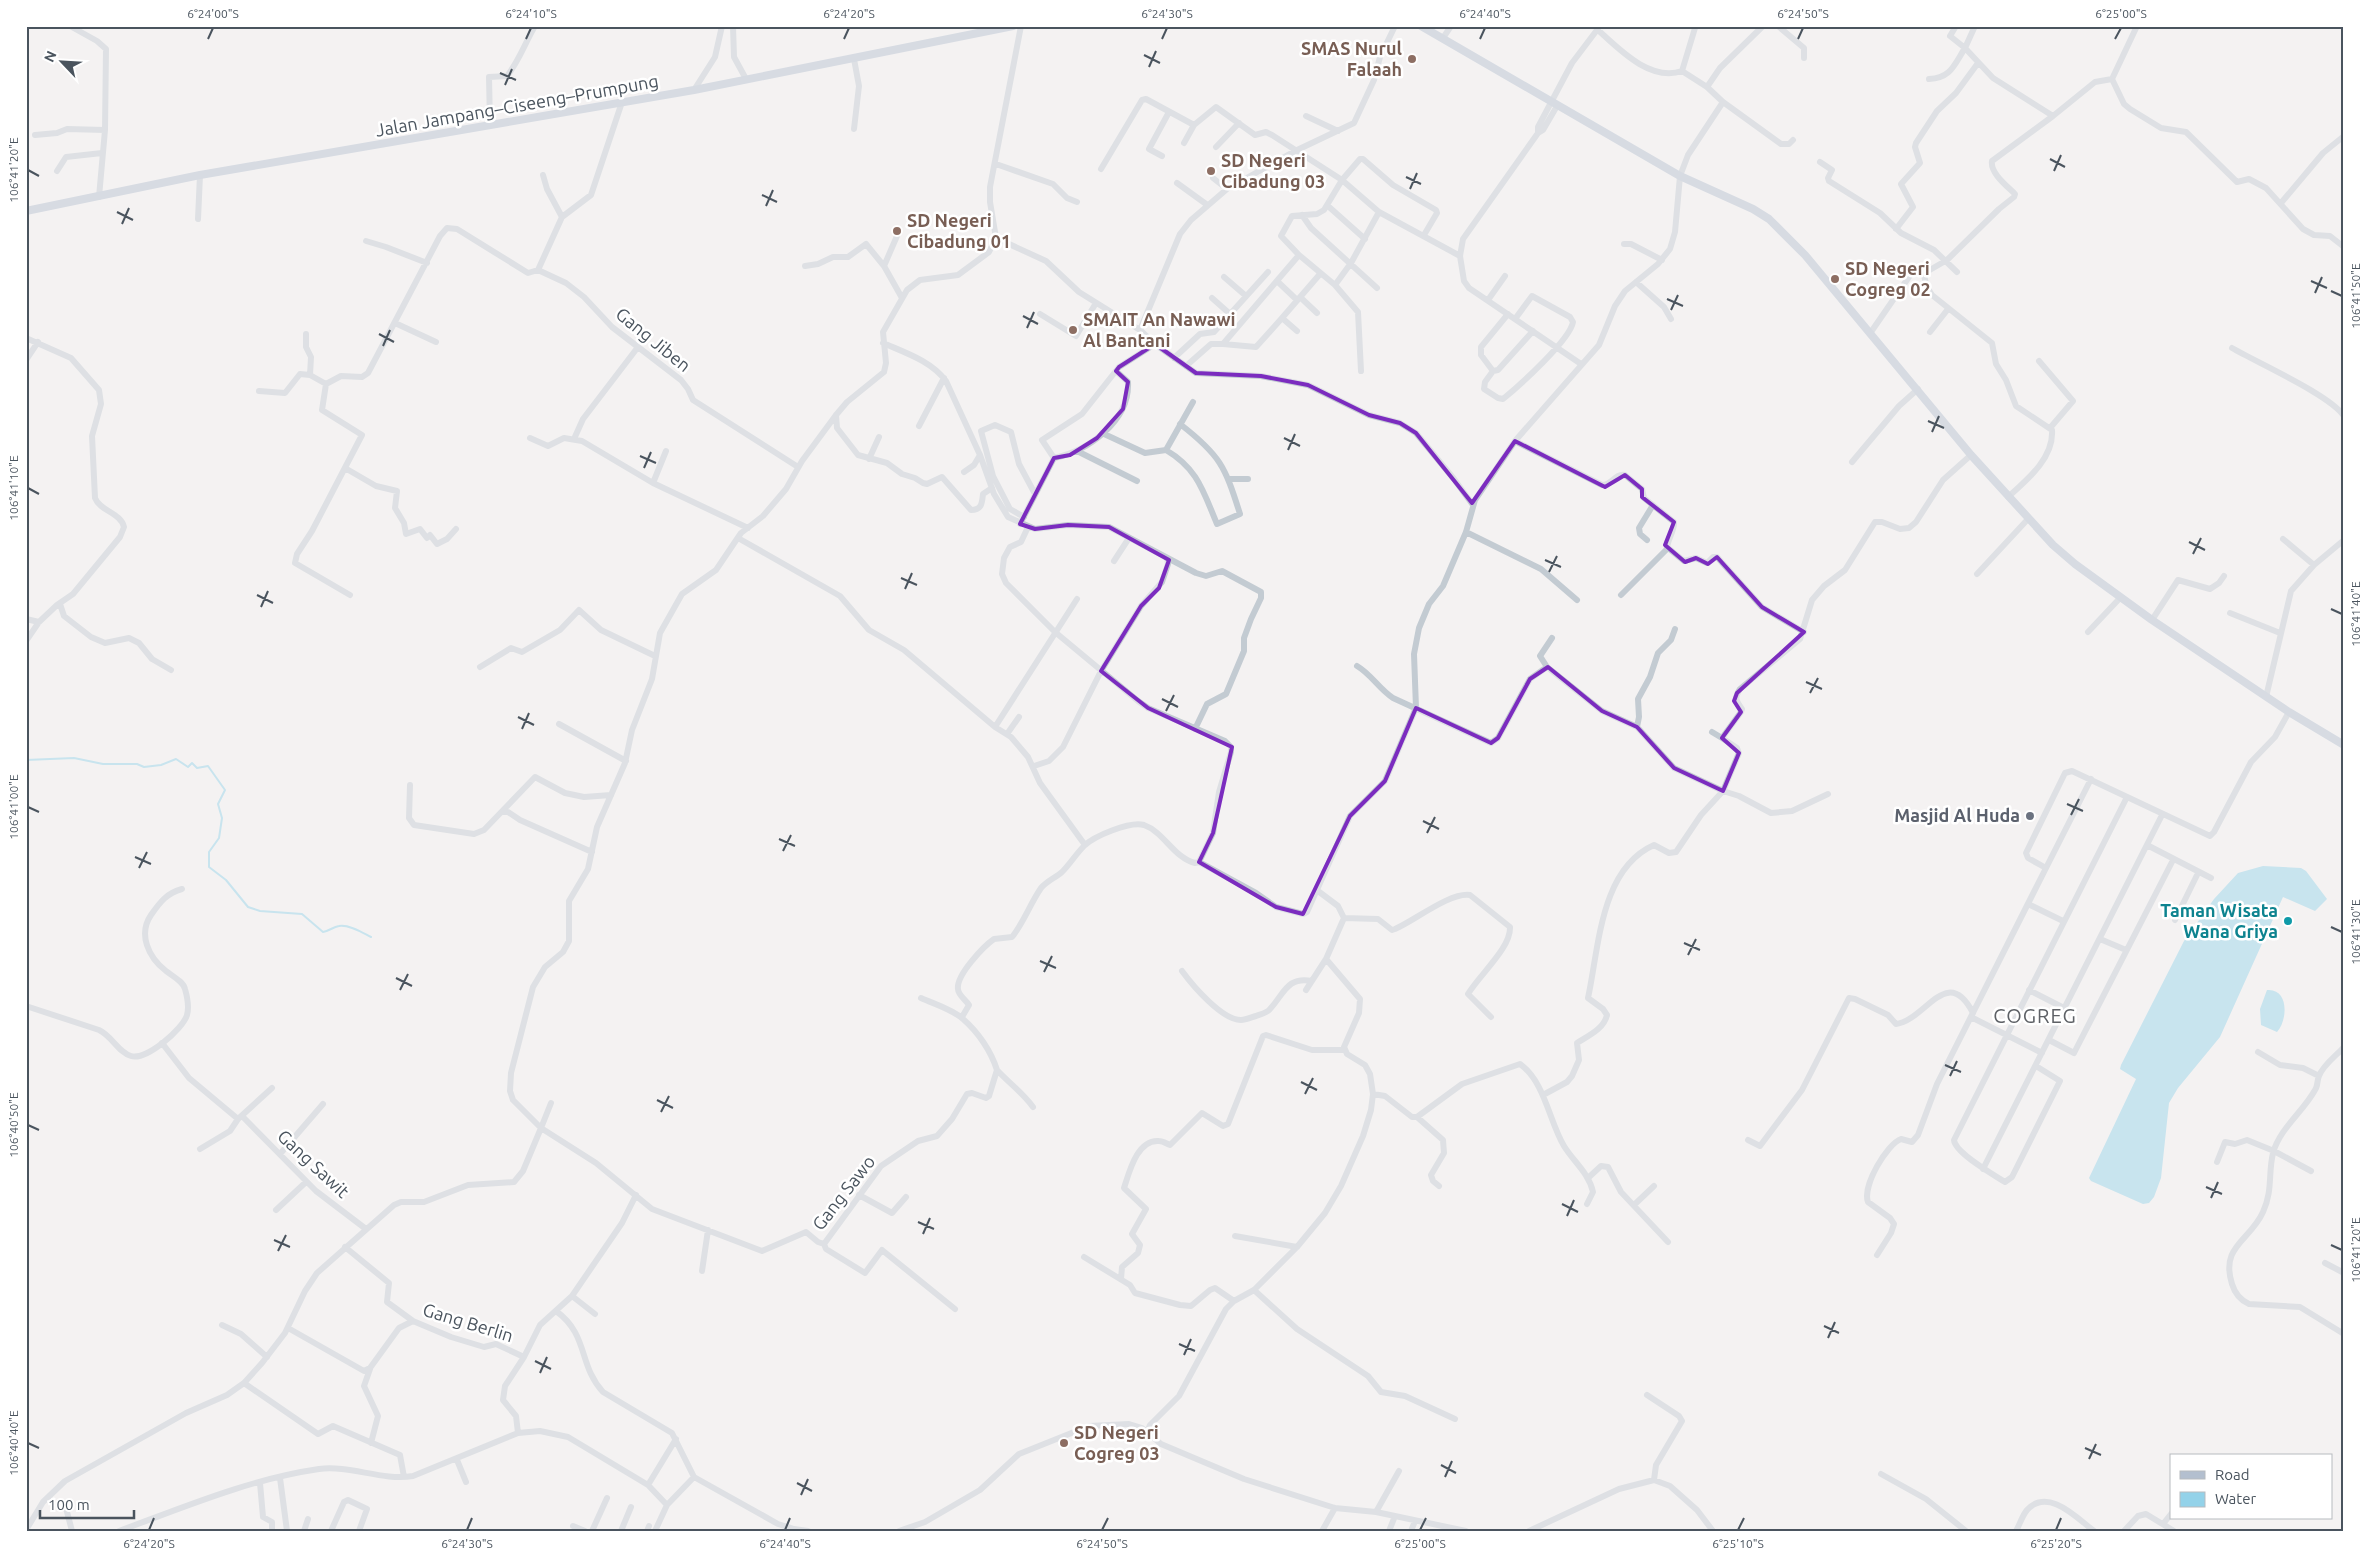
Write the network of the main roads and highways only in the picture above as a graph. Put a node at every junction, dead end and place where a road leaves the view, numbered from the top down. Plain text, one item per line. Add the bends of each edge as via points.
1 (1013, 26) edge
2 (1422, 26) edge
3 (26, 211) edge
4 (2344, 745) edge

1 - 3 main road, Jalan Jampang–Ciseeng–Prumpung via 694,90 200,175
2 - 4 main road via 1680,176 1769,219 1805,255 2008,497 2075,564 2266,697

